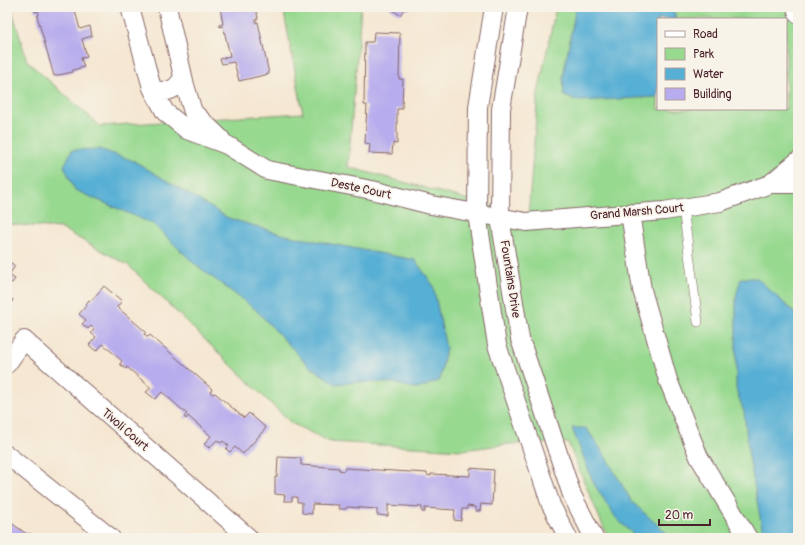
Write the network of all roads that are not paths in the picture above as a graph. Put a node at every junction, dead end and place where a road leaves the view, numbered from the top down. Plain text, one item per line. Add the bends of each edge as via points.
1 (130, 7) edge
2 (167, 7) edge
3 (494, 7) edge
4 (518, 7) edge
5 (796, 7) edge
6 (798, 14) edge
7 (183, 78) junction
8 (153, 89) junction
9 (227, 145) junction
10 (798, 161) edge
11 (770, 184) junction
12 (798, 184) edge
13 (683, 208) junction
14 (630, 213) junction
15 (477, 214) junction
16 (500, 218) junction
17 (698, 322) dead end
18 (7, 364) edge
19 (7, 455) edge
20 (111, 538) edge
21 (249, 538) edge
22 (568, 538) edge
23 (594, 538) edge
24 (748, 538) edge

1 - 8 street, Deste Court
2 - 7 street, Deste Court
3 - 15 street, Fountains Drive via 478,107
4 - 16 street, Fountains Drive via 501,109
5 - 6 street
7 - 8 street via 177,87 169,91
7 - 9 street, Deste Court via 193,112
8 - 9 street, Deste Court via 165,112 187,130
9 - 15 street, Deste Court via 267,170
10 - 11 street, Grand Marsh Court
11 - 12 street, Grand Marsh Court
11 - 13 street, Grand Marsh Court via 720,202
13 - 14 street, Grand Marsh Court
13 - 17 lane
14 - 16 street, Grand Marsh Court via 526,222
14 - 24 street via 642,290 668,380 699,457
15 - 16 street, Deste Court
15 - 22 street, Fountains Drive via 497,345 551,505
16 - 23 street, Fountains Drive via 520,339 572,495
18 - 21 street, Tivoli Court via 24,340
19 - 20 street

